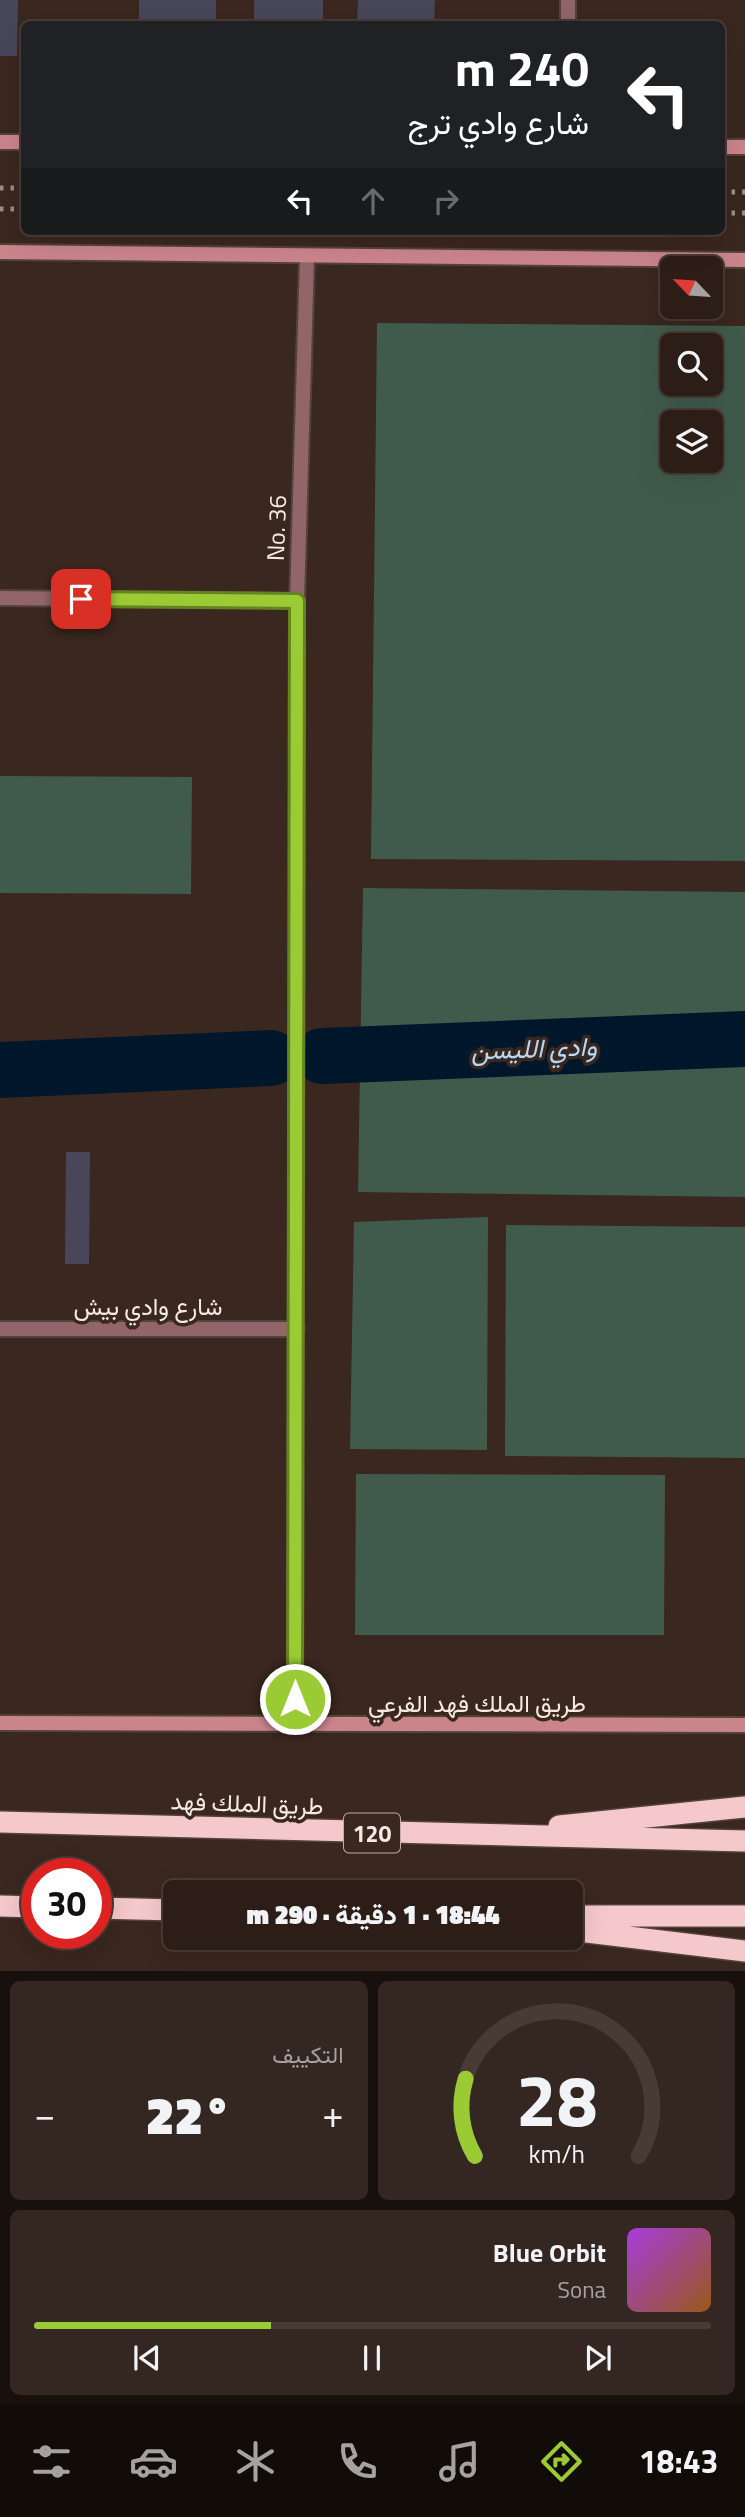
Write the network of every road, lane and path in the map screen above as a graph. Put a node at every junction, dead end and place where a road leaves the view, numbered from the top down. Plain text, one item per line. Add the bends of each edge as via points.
1 (568, 0) edge
2 (568, 21) edge
3 (0, 142) edge
4 (21, 142) edge
5 (725, 147) edge
6 (745, 147) edge
7 (0, 252) edge
8 (307, 257) junction
9 (745, 260) edge
10 (0, 598) edge
11 (297, 601) junction
12 (0, 1329) edge
13 (297, 1329) junction
14 (0, 1723) edge
15 (745, 1725) edge
16 (295, 1726) junction
17 (745, 1807) edge
18 (0, 1822) edge
19 (467, 1835) junction
20 (745, 1841) edge
21 (112, 1908) edge
22 (163, 1910) edge
23 (583, 1916) edge
24 (745, 1916) edge
25 (583, 1932) edge
26 (745, 1951) edge

1 - 2 street
3 - 4 main road
5 - 6 main road
7 - 8 main road
8 - 9 main road
8 - 11 street, No. 36
10 - 11 street
11 - 13 street, No. 36
12 - 13 street, شارع وادي بيش
13 - 16 street, No. 36
14 - 16 main road, طريق الملك فهد الفرعي
15 - 16 main road, طريق الملك فهد الفرعي
17 - 19 highway
18 - 19 highway, طريق الملك فهد / 120
19 - 20 highway, طريق الملك فهد / 120
21 - 22 highway
23 - 24 highway
25 - 26 highway

